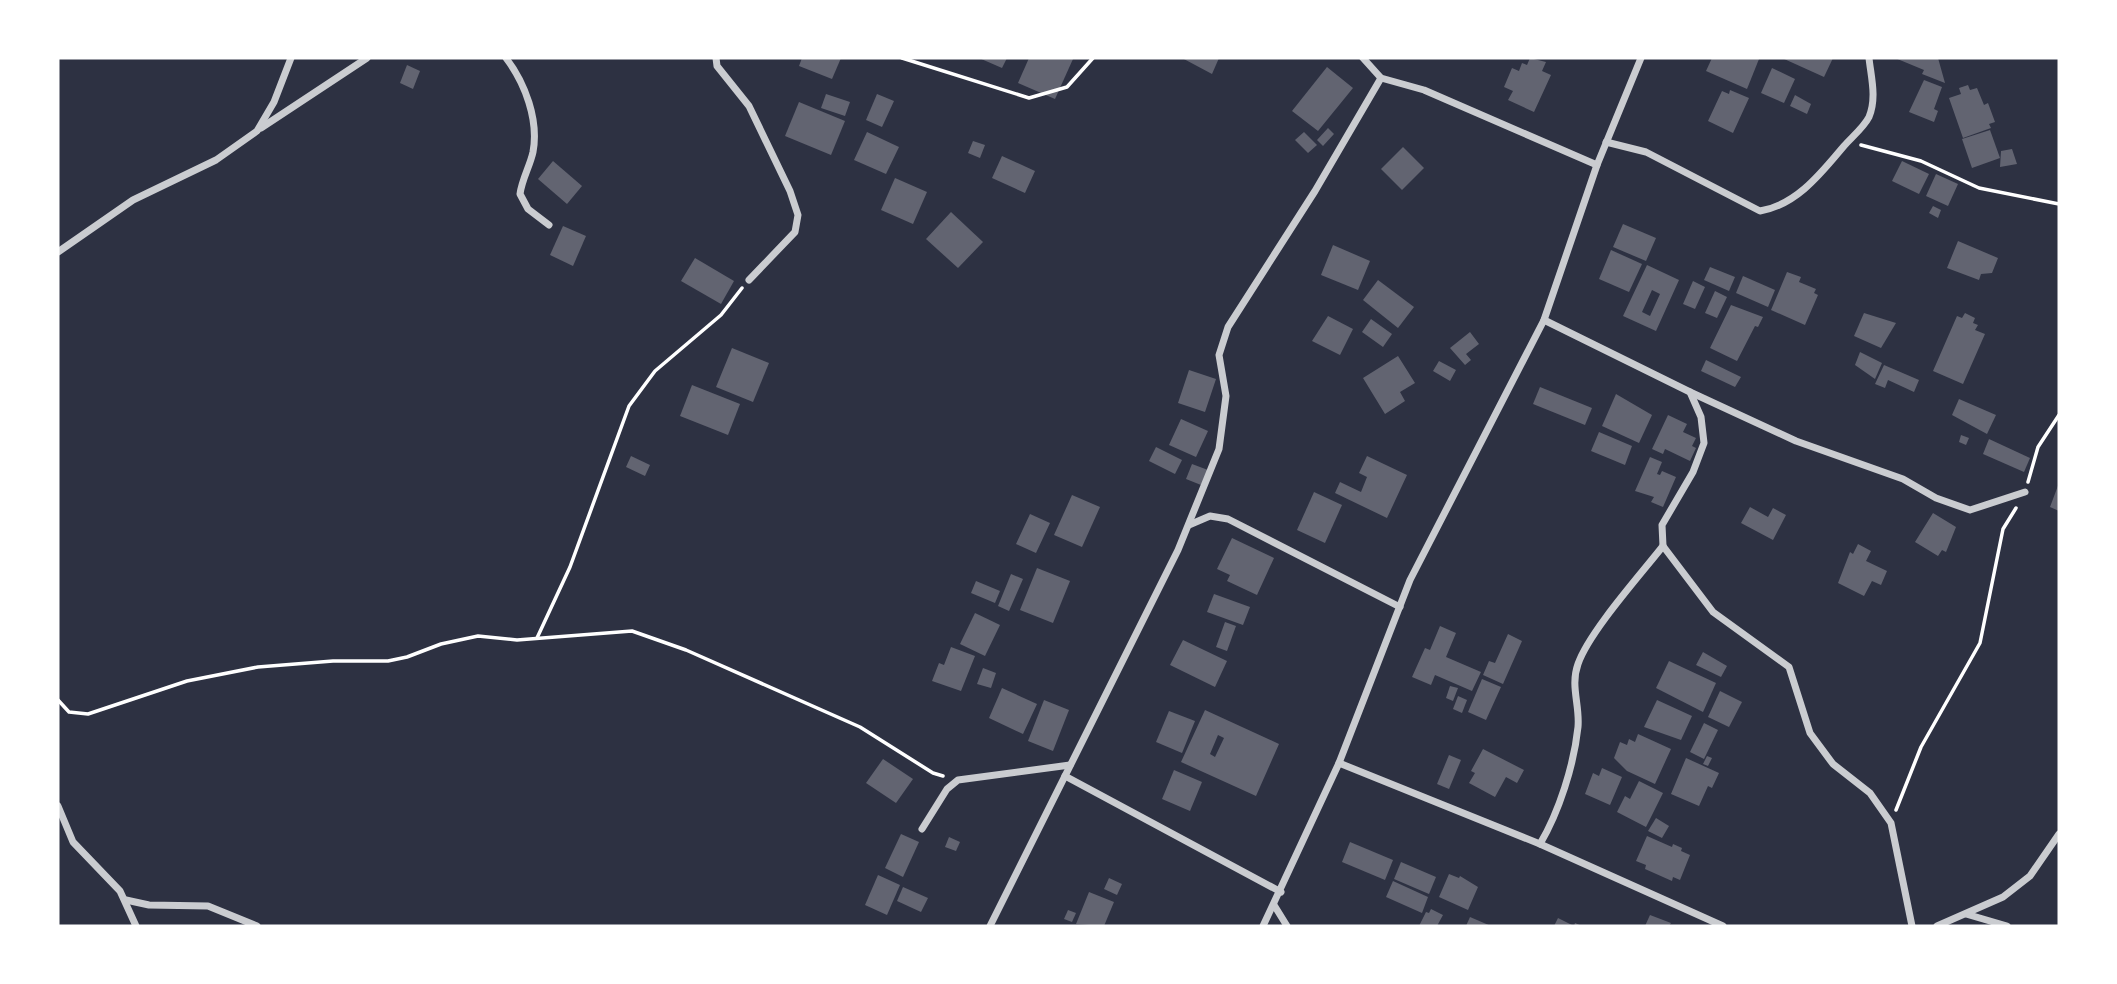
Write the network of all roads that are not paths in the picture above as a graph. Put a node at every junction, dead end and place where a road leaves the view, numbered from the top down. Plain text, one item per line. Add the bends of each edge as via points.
1 (290, 58) edge
2 (366, 58) edge
3 (506, 58) edge
4 (716, 58) edge
5 (1363, 58) edge
6 (1641, 58) edge
7 (1869, 58) edge
8 (1381, 78) junction
9 (257, 131) junction
10 (1606, 142) junction
11 (1597, 165) junction
12 (549, 225) dead end
13 (58, 252) edge
14 (749, 280) road end
15 (1544, 320) junction
16 (1689, 392) junction
17 (2025, 492) road end
18 (1188, 525) junction
19 (1663, 546) junction
20 (1400, 607) junction
21 (1339, 763) junction
22 (1070, 765) junction
23 (1065, 776) junction
24 (58, 806) edge
25 (922, 830) dead end
26 (2059, 834) edge
27 (1540, 844) junction
28 (1281, 892) junction
29 (126, 900) junction
30 (1274, 905) junction
31 (1965, 914) junction
32 (136, 926) edge
33 (257, 926) edge
34 (990, 926) edge
35 (1262, 926) edge
36 (1287, 926) edge
37 (1723, 926) edge
38 (1912, 926) edge
39 (1937, 926) edge
40 (2007, 926) edge

1 - 9 street via 274,102
2 - 9 street
3 - 12 street via 527,98 535,131 533,155 520,194 528,209
4 - 14 street via 723,75 749,106 798,215 795,232
5 - 8 street
6 - 10 street
7 - 10 street via 1874,98 1868,118 1800,193 1773,209 1760,211 1646,152
8 - 11 street via 1435,94
8 - 18 street via 1228,327 1219,355 1226,396 1219,449
9 - 13 street via 216,160 133,200
10 - 11 street
11 - 15 street
15 - 16 street
15 - 20 street
16 - 17 street via 1796,441 1903,479 1970,510
16 - 19 street via 1701,417 1704,443 1662,525
18 - 20 street via 1210,516 1228,519
18 - 22 street
19 - 27 street via 1578,663 1573,691 1578,728 1551,825
19 - 38 street via 1713,612 1789,667 1810,733 1833,764 1870,793 1891,823
20 - 21 street
21 - 27 street
21 - 28 street
22 - 23 street
22 - 25 street via 958,780 947,789
23 - 28 street
23 - 34 street
24 - 29 street via 73,842
26 - 31 street via 2030,876 2003,897
27 - 37 street
28 - 30 street
29 - 32 street
29 - 33 street via 208,906
30 - 35 street
30 - 36 street
31 - 39 street
31 - 40 street

